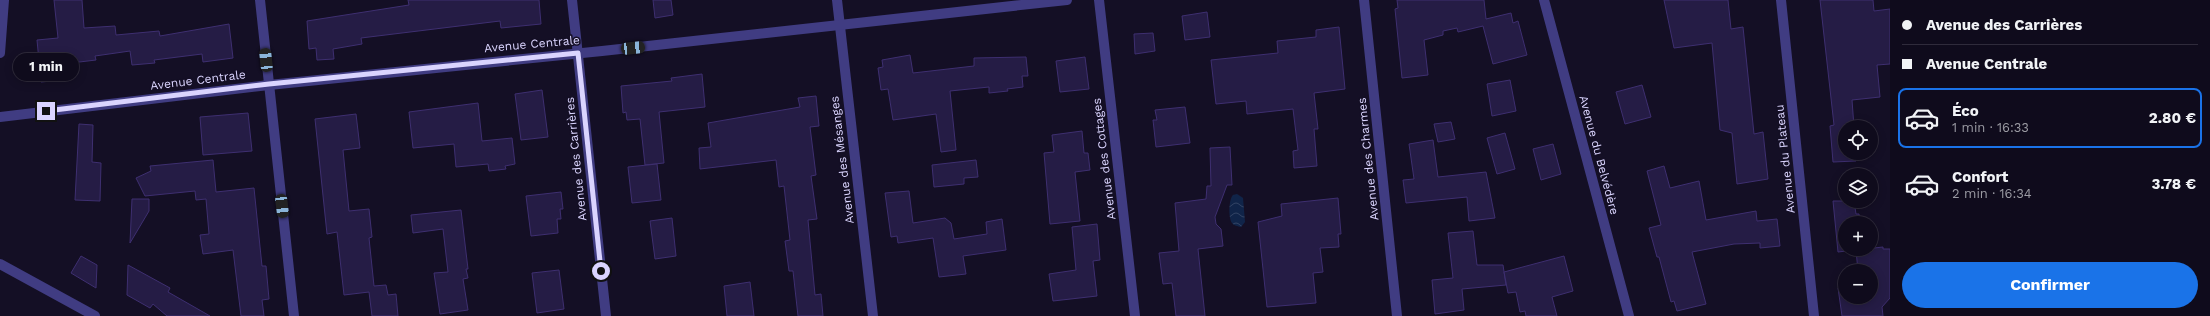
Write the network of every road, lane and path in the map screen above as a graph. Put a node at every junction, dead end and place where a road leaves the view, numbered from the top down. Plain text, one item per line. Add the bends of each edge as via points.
1 (4, 0) edge
2 (260, 0) edge
3 (572, 0) edge
4 (837, 0) edge
5 (1067, 0) edge
6 (1099, 0) edge
7 (1364, 0) edge
8 (1544, 0) edge
9 (1781, 0) edge
10 (839, 26) junction
11 (0, 53) edge
12 (578, 53) junction
13 (269, 84) junction
14 (0, 117) edge
15 (0, 264) edge
16 (95, 316) edge
17 (294, 316) edge
18 (606, 316) edge
19 (873, 316) edge
20 (1136, 316) edge
21 (1397, 316) edge
22 (1629, 316) edge
23 (1814, 316) edge

1 - 11 street
2 - 13 street
3 - 12 street, Avenue des Carrières
4 - 10 street, Avenue des Mésanges
5 - 10 street, Avenue Centrale
6 - 20 street, Avenue des Cottages
7 - 21 street, Avenue des Charmes
8 - 22 street, Avenue du Belvédère
9 - 23 street, Avenue du Plateau
10 - 12 street, Avenue Centrale
10 - 19 street, Avenue des Mésanges
12 - 13 street, Avenue Centrale
12 - 18 street, Avenue des Carrières
13 - 14 street, Avenue Centrale
13 - 17 street
15 - 16 street

